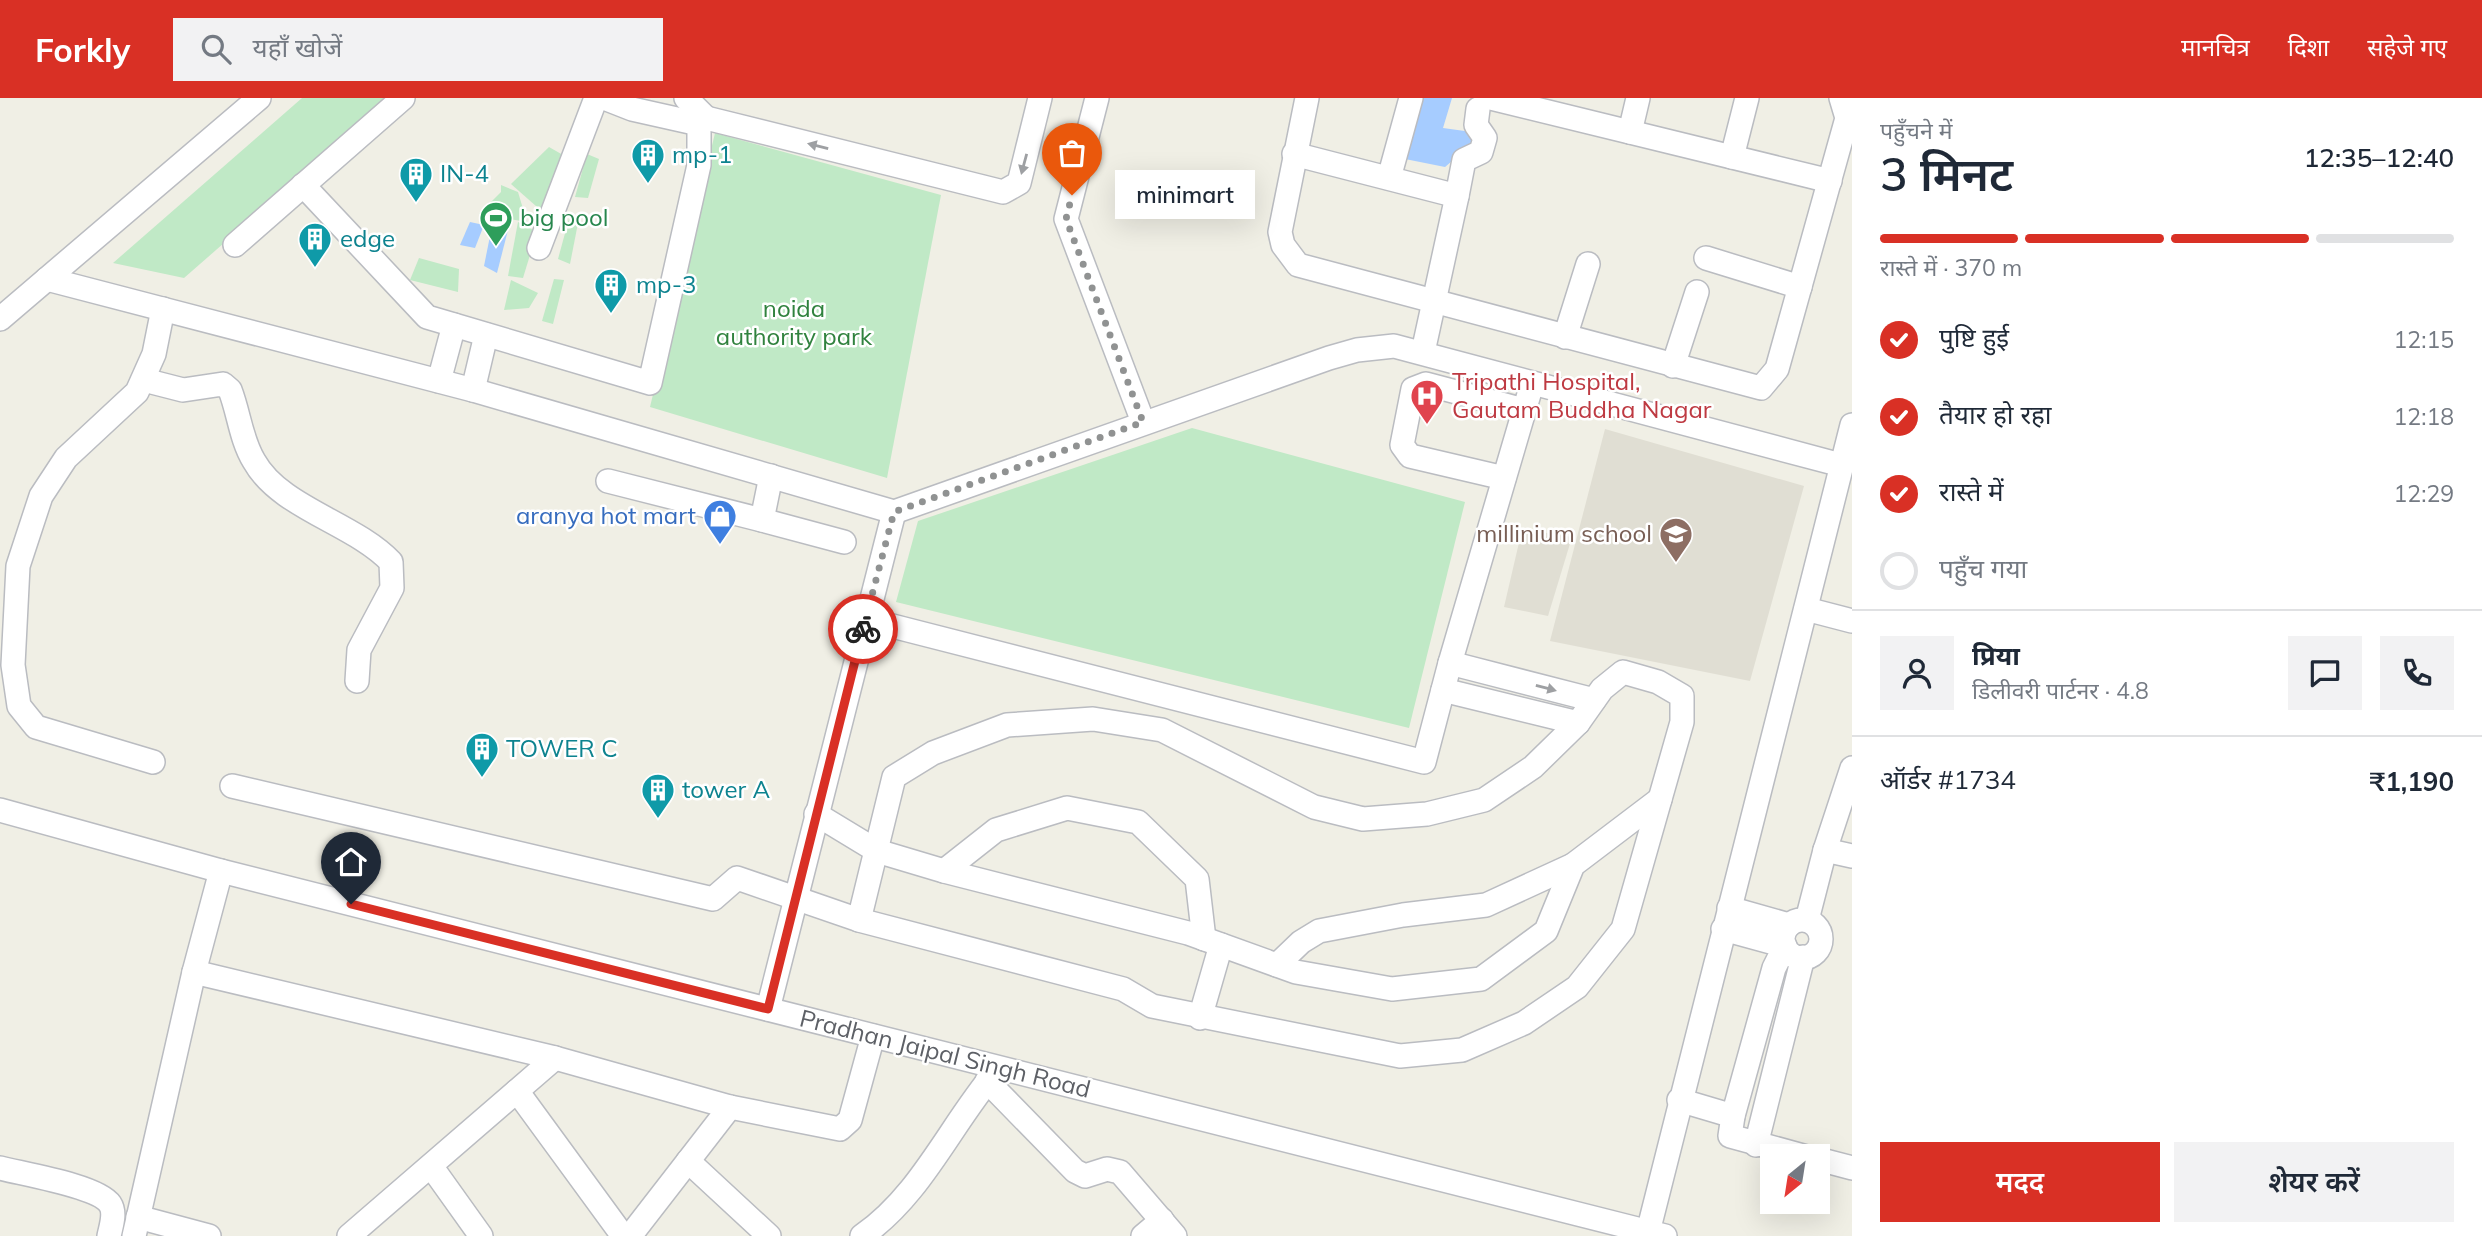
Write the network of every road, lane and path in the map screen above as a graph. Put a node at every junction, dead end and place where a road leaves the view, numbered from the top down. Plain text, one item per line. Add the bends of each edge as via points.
1 (259, 98) edge
2 (403, 98) edge
3 (596, 98) edge
4 (604, 98) edge
5 (686, 98) edge
6 (1040, 98) edge
7 (1097, 98) edge
8 (1307, 98) edge
9 (1411, 98) edge
10 (1638, 98) edge
11 (1746, 98) edge
12 (1841, 98) edge
13 (1493, 101) edge
14 (702, 121) junction
15 (1630, 132) junction
16 (1294, 154) junction
17 (1732, 157) junction
18 (1388, 178) junction
19 (1830, 181) junction
20 (303, 185) junction
21 (1457, 196) junction
22 (235, 245) dead end
23 (539, 248) dead end
24 (1706, 258) dead end
25 (1588, 264) dead end
26 (47, 279) junction
27 (1800, 287) junction
28 (1697, 292) dead end
29 (1434, 302) junction
30 (163, 309) junction
31 (0, 319) edge
32 (454, 325) junction
33 (485, 335) junction
34 (1565, 337) junction
35 (1423, 352) junction
36 (1673, 366) junction
37 (144, 380) junction
38 (439, 381) junction
39 (1532, 384) junction
40 (473, 390) junction
41 (1524, 410) junction
42 (1143, 422) junction
43 (1852, 425) edge
44 (1841, 465) junction
45 (771, 476) junction
46 (1504, 478) junction
47 (608, 481) dead end
48 (894, 512) junction
49 (762, 520) junction
50 (844, 542) dead end
51 (1806, 609) junction
52 (865, 619) junction
53 (1852, 621) edge
54 (1450, 663) junction
55 (356, 681) dead end
56 (1443, 690) junction
57 (1594, 700) junction
58 (1578, 723) junction
59 (153, 762) dead end
60 (1852, 768) edge
61 (232, 786) dead end
62 (1660, 799) junction
63 (0, 810) edge
64 (816, 814) junction
65 (1825, 850) junction
66 (877, 851) junction
67 (1852, 856) edge
68 (1573, 864) junction
69 (221, 871) junction
70 (944, 871) junction
71 (795, 897) junction
72 (1726, 918) junction
73 (859, 920) junction
74 (1796, 937) junction
75 (1212, 942) junction
76 (1277, 965) junction
77 (194, 972) junction
78 (768, 1009) junction
79 (1200, 1017) junction
80 (873, 1036) junction
81 (555, 1058) junction
82 (993, 1074) junction
83 (517, 1091) junction
84 (1679, 1100) junction
85 (730, 1107) junction
86 (1733, 1116) junction
87 (1756, 1144) junction
88 (1760, 1145) edge
89 (688, 1161) junction
90 (1830, 1163) edge
91 (431, 1166) junction
92 (0, 1168) edge
93 (1852, 1168) edge
94 (136, 1226) edge
95 (1168, 1228) edge
96 (364, 1231) edge
97 (1653, 1235) edge
98 (109, 1236) edge
99 (209, 1236) edge
100 (481, 1236) edge
101 (623, 1236) edge
102 (630, 1236) edge
103 (769, 1236) edge
104 (862, 1236) edge
105 (1143, 1236) edge

1 - 26 street
2 - 20 street
3 - 23 street
4 - 14 street
5 - 14 street
6 -> 14 street via 1019,183 1003,192
7 - 42 street via 1066,219
8 - 16 street
9 - 18 street
10 - 15 street
11 - 17 street
12 - 19 street via 1847,118
13 - 15 street
13 - 21 street via 1476,125 1485,138 1480,152 1464,160
14 - 33 street via 699,165 650,383
15 - 17 street
16 - 18 street
16 - 29 street via 1280,232 1289,256 1308,270
17 - 19 street
18 - 21 street
19 - 27 street
20 - 22 street
20 - 32 street via 427,317
21 - 29 street
24 - 27 street
25 - 34 street
26 - 30 street
26 - 31 street
27 - 36 street via 1776,369 1761,388
28 - 36 street
29 - 34 street
29 - 35 street
30 - 37 street
30 - 38 street
32 - 33 street
32 - 38 street
33 - 40 street
34 - 36 street
35 - 39 street
35 - 42 street via 1394,346 1357,350
37 - 55 street via 183,390 223,384 230,390 261,472 391,562 392,588 359,650
37 - 59 street via 128,402 66,458 41,496 18,566 13,665 19,706 36,727
38 - 40 street
39 - 41 street
39 - 44 street
40 - 45 street
41 - 46 street
41 - 46 street via 1426,384 1413,389 1402,445 1410,456
42 - 48 street
43 - 44 street
44 - 51 street
45 - 48 street
45 - 49 street
46 - 54 street
47 - 49 street
48 - 52 street
49 - 50 street
51 - 53 street
51 - 72 street
52 - 56 street via 1424,762
52 - 64 street
54 - 56 street
54 -> 57 street
56 - 58 street
57 - 58 street
57 - 62 street via 1623,672 1658,682 1682,696 1682,722
58 - 66 street via 1533,766 1484,800 1427,814 1363,819 1314,807 1162,730 1093,719 1007,724 933,752 894,777
60 - 65 street
61 - 71 street via 713,899 737,878
62 - 68 street
62 - 79 street via 1623,929 1577,987 1524,1023 1462,1050 1399,1056
63 - 69 street, Pradhan Jaipal Singh Road
64 - 66 street
64 - 71 street
65 - 67 street
65 - 74 street
66 - 70 street
66 - 73 street
68 - 76 street via 1486,905 1320,931
68 - 76 street via 1546,931 1481,979 1392,989
69 - 77 street
69 - 78 street, Pradhan Jaipal Singh Road
70 - 75 street
70 - 75 street via 996,830 1068,808 1138,822 1197,879
71 - 73 street
71 - 78 street
72 - 74 street
72 - 84 street
73 - 79 street via 1123,989 1152,1006
74 - 86 street via 1774,968
74 - 87 street
75 - 76 street
75 - 79 street
77 - 81 street
77 - 94 street
78 - 80 street, Pradhan Jaipal Singh Road
80 - 82 street, Pradhan Jaipal Singh Road
80 - 85 street via 845,1128
81 - 83 street
81 - 85 street
82 - 95 street via 1075,1171 1086,1176 1107,1169 1120,1172
82 - 97 street, Pradhan Jaipal Singh Road
82 - 104 street via 920,1180
83 - 91 street
83 - 101 street
84 - 86 street
84 - 97 street
85 - 89 street
86 - 87 street via 1730,1136
87 - 88 street
89 - 102 street
89 - 103 street
90 - 93 street
91 - 96 street
91 - 100 street
92 - 98 street via 98,1193 111,1204
94 - 99 street
95 - 105 street

